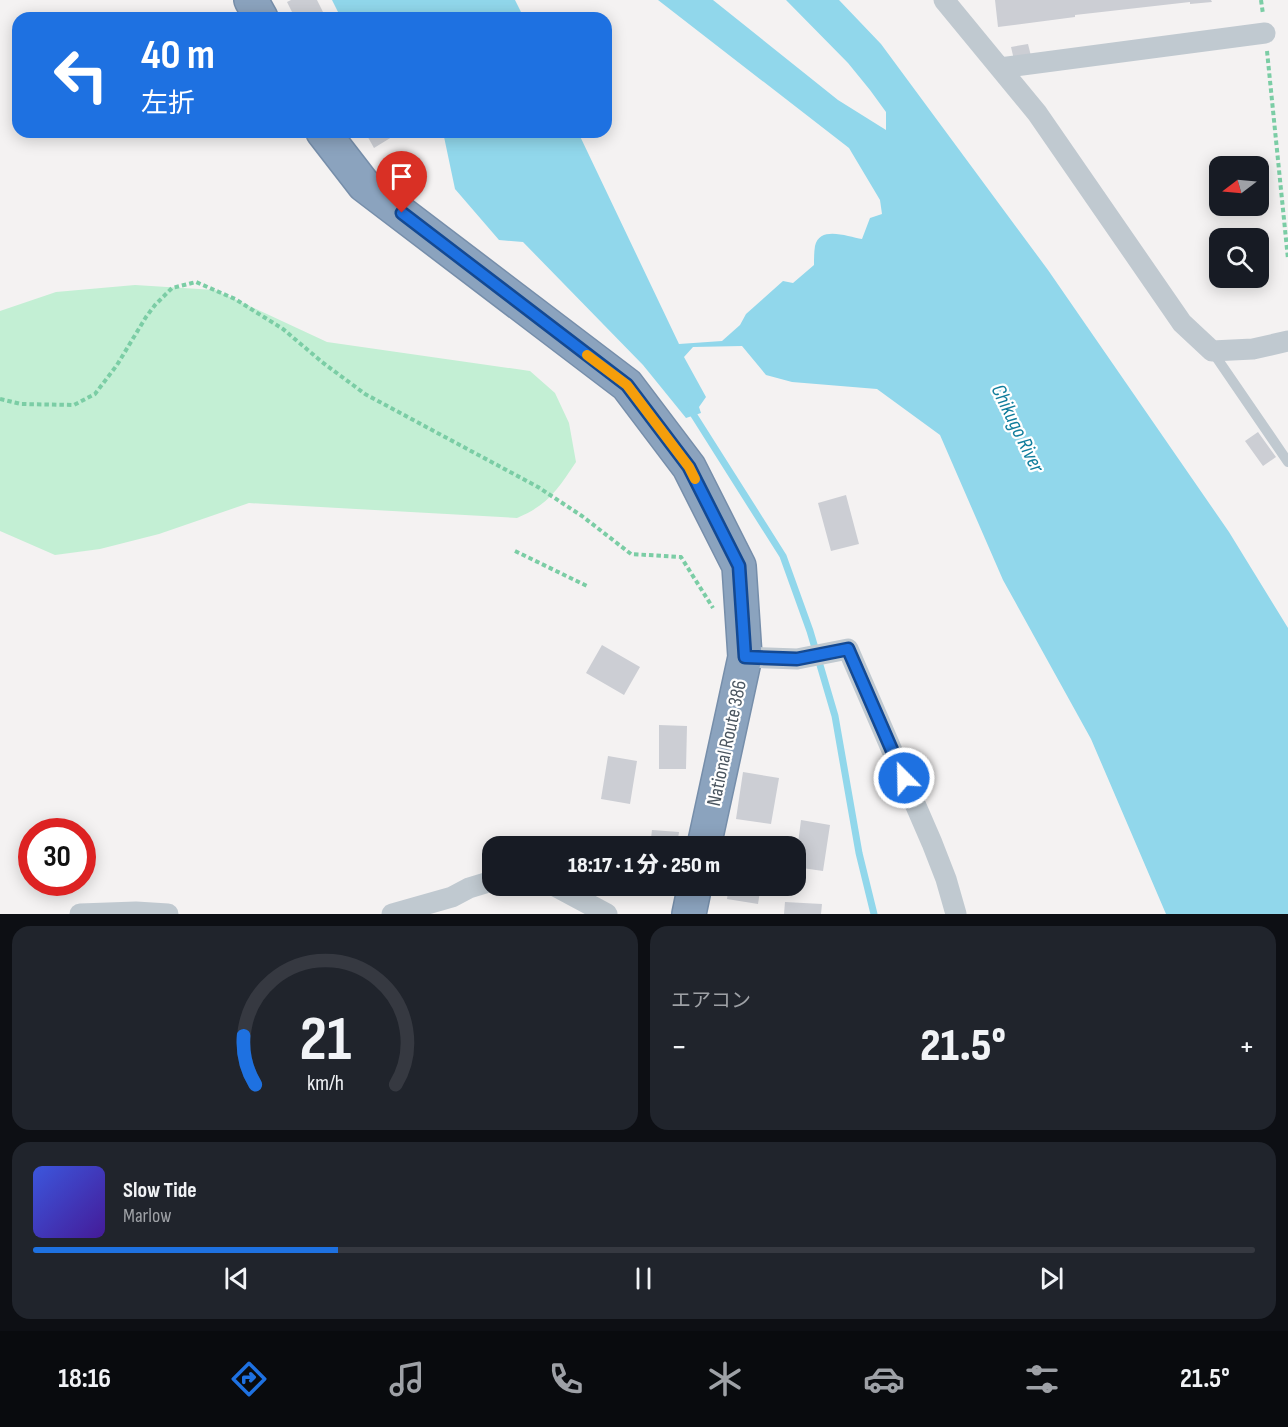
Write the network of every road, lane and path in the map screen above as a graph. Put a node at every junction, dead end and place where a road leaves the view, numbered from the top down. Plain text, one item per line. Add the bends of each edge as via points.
1 (944, 0) edge
2 (1265, 33) joint
3 (1000, 68) junction
4 (328, 138) edge
5 (1288, 259) edge
6 (1288, 341) edge
7 (1212, 351) junction
8 (0, 399) edge
9 (1288, 462) edge
10 (515, 552) dead end
11 (589, 587) dead end
12 (716, 612) dead end
13 (745, 657) junction
14 (706, 836) edge
15 (482, 884) edge
16 (573, 896) edge
17 (693, 896) edge
18 (136, 913) edge
19 (80, 914) edge
20 (168, 914) edge
21 (392, 914) edge
22 (607, 914) edge
23 (689, 914) edge
24 (956, 914) edge

1 - 3 street
2 - 3 street
2 - 5 path
3 - 7 street via 1036,113 1182,323
4 - 13 highway, National Route 386 via 364,185 627,385 689,467 739,566
6 - 7 street via 1253,349
7 - 9 lane
8 - 12 path via 21,404 74,405 95,394 155,305 172,288 196,282 235,299 283,329 365,394 538,487 631,554 681,557
10 - 11 path
13 - 14 highway, National Route 386
13 - 24 street via 797,659 848,649 935,852
15 - 21 street
16 - 22 street
17 - 23 highway
18 - 19 street
18 - 20 street

